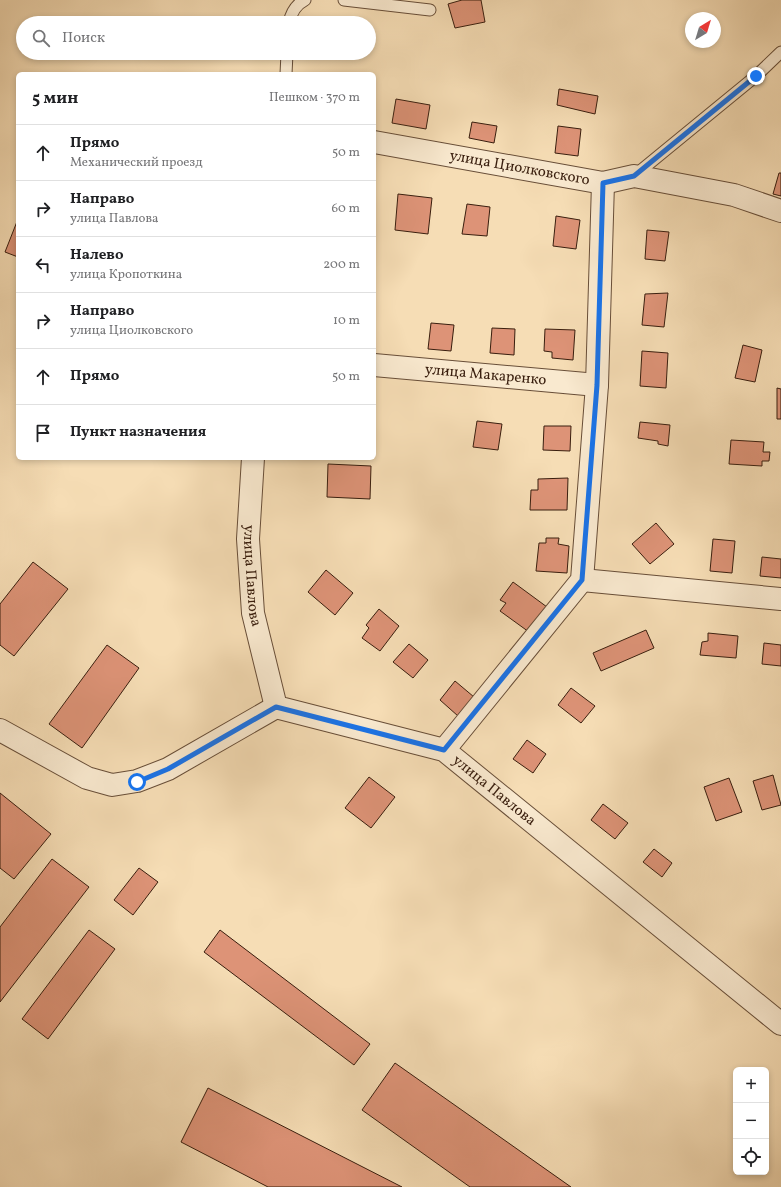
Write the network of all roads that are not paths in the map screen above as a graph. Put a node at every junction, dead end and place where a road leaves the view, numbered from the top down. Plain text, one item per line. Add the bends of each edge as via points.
1 (305, 0) edge
2 (344, 0) edge
3 (430, 10) dead end
4 (291, 16) edge
5 (781, 52) edge
6 (287, 60) edge
7 (286, 72) edge
8 (376, 142) edge
9 (634, 176) junction
10 (603, 183) junction
11 (781, 211) edge
12 (376, 365) edge
13 (597, 385) junction
14 (253, 460) edge
15 (582, 580) junction
16 (781, 599) edge
17 (276, 707) junction
18 (0, 730) edge
19 (444, 750) junction
20 (781, 1024) edge

1 - 4 lane via 299,3
2 - 3 lane
5 - 9 lane via 756,76
6 - 7 lane
8 - 10 street, улица Циолковского
9 - 10 street, улица Циолковского
9 - 11 street, улица Циолковского via 734,195
10 - 13 street
12 - 13 street, улица Макаренко
13 - 15 street
14 - 17 street, улица Павлова via 248,539 253,613
15 - 16 street
15 - 19 street
17 - 18 street via 168,769 137,782 112,785 87,778
17 - 19 street, улица Павлова
19 - 20 street, улица Павлова

